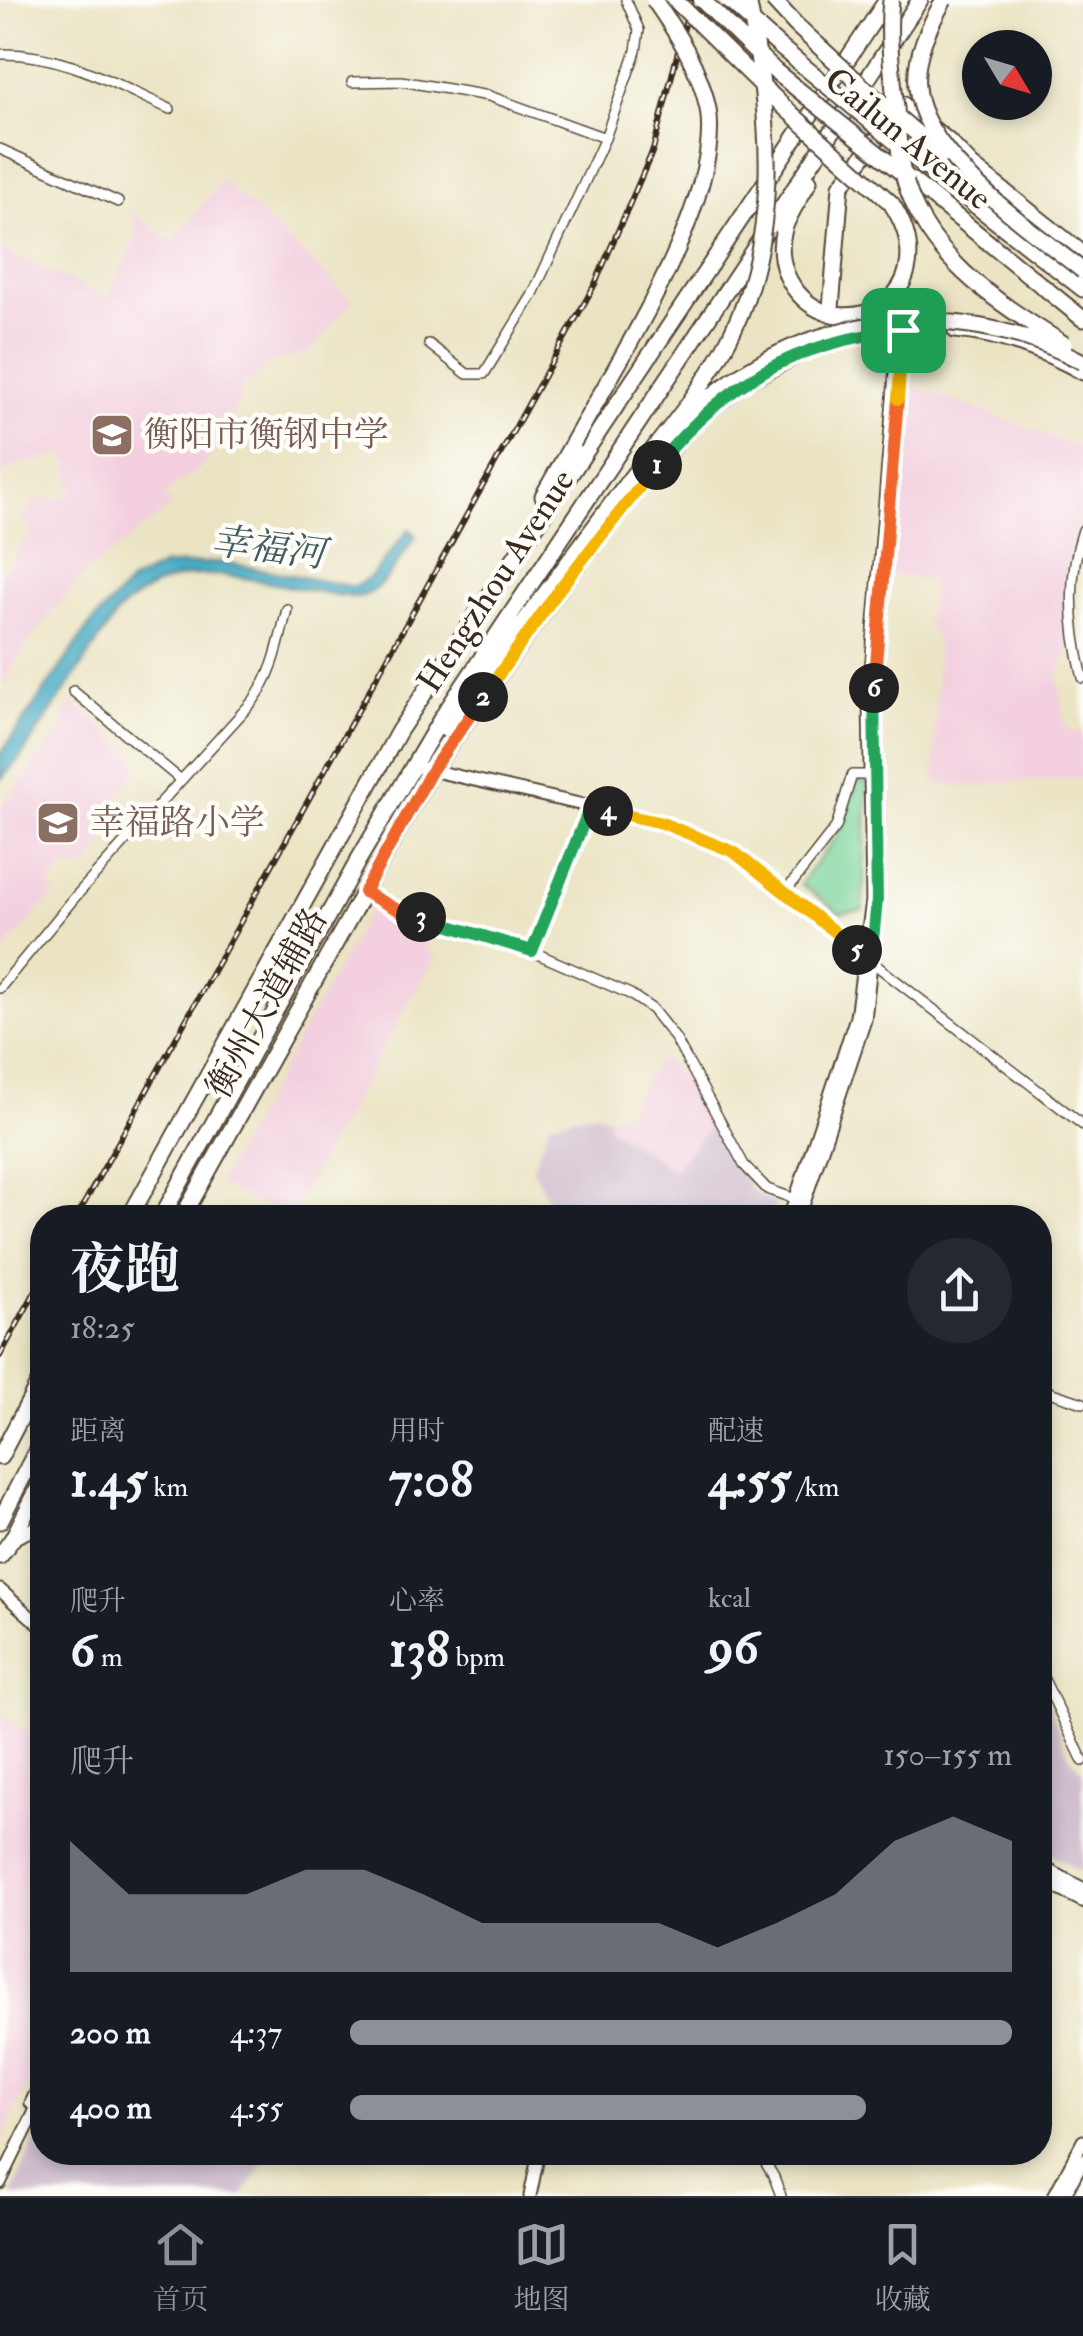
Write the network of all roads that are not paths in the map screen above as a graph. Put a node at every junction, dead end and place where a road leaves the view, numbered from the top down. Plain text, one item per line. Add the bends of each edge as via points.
1 (626, 0) edge
2 (654, 0) edge
3 (675, 0) edge
4 (702, 0) edge
5 (728, 0) edge
6 (748, 0) edge
7 (774, 0) edge
8 (876, 0) edge
9 (889, 0) edge
10 (920, 0) edge
11 (944, 0) edge
12 (856, 45) junction
13 (0, 54) edge
14 (352, 82) dead end
15 (170, 109) dead end
16 (844, 113) junction
17 (605, 138) junction
18 (0, 149) edge
19 (990, 197) junction
20 (118, 202) dead end
21 (1083, 254) edge
22 (1083, 271) edge
23 (1083, 289) edge
24 (832, 308) dead end
25 (1083, 318) edge
26 (901, 330) junction
27 (429, 344) dead end
28 (1083, 360) edge
29 (1083, 372) edge
30 (627, 483) junction
31 (1083, 530) edge
32 (493, 587) junction
33 (287, 609) dead end
34 (1083, 678) edge
35 (73, 690) dead end
36 (413, 766) junction
37 (432, 770) junction
38 (872, 775) junction
39 (181, 780) junction
40 (590, 807) junction
41 (364, 892) junction
42 (786, 892) junction
43 (532, 951) junction
44 (868, 958) junction
45 (0, 988) edge
46 (1083, 1125) edge
47 (795, 1199) junction
48 (136, 1205) edge
49 (168, 1205) edge
50 (189, 1205) edge
51 (793, 1205) edge
52 (803, 1205) edge
53 (1052, 1394) edge
54 (30, 1400) edge
55 (1083, 1403) edge
56 (0, 1457) edge
57 (30, 1463) edge
58 (30, 1500) edge
59 (0, 1521) edge
60 (30, 1530) edge
61 (6, 1541) edge
62 (0, 1556) edge
63 (0, 1590) edge
64 (0, 1602) edge
65 (30, 1614) edge
66 (30, 1616) edge
67 (1052, 1696) edge
68 (1083, 1760) edge
69 (1052, 1872) edge
70 (1052, 1885) edge
71 (1083, 1888) edge
72 (1083, 1901) edge
73 (30, 2108) edge
74 (30, 2118) edge
75 (1083, 2141) edge
76 (15, 2144) junction
77 (1083, 2160) edge
78 (539, 2165) edge
79 (542, 2165) edge
80 (766, 2165) edge
81 (0, 2166) edge
82 (0, 2183) edge
83 (530, 2196) edge
84 (538, 2196) edge
85 (781, 2196) edge
86 (1054, 2196) edge
87 (1064, 2196) edge

1 - 17 street via 639,30 636,50
2 - 32 main road, bridge via 700,79 708,109 706,170 684,232
3 - 16 main road, bridge via 722,49 891,204 904,223 910,261 897,292 852,315 802,298 783,269 784,229
4 - 25 main road, Cailun Avenue, bridge via 775,70
5 - 23 main road, Cailun Avenue, bridge
6 - 30 main road, bridge via 767,139 762,251 720,356
7 - 19 main road, bridge
8 - 12 main road
9 - 12 main road, Hengzhou Avenue
9 - 28 main road, bridge via 902,170 931,236 974,284
10 - 16 main road, Hengzhou Avenue
11 - 19 main road, bridge via 918,61 922,114
12 - 32 main road, Hengzhou Avenue
13 - 15 street via 75,66
14 - 17 street via 489,96
16 - 36 main road, Hengzhou Avenue
17 - 27 street via 532,296 484,374 466,374
18 - 20 street
19 - 22 main road, bridge
21 - 24 main road via 902,104 841,186
26 - 29 main road, 衡州大道辅路 via 1005,340
26 - 37 main road, 衡州大道辅路 via 830,334 745,382 678,440 560,588
26 - 38 street via 869,696
28 - 30 main road, bridge via 1030,338 960,322 882,323 820,335 760,362 699,406
30 - 36 main road
31 - 34 street via 1073,624
32 - 48 main road, Hengzhou Avenue via 399,732
33 - 39 street via 266,684
35 - 39 street
36 - 37 street
36 - 49 main road, Hengzhou Avenue
37 - 40 street
37 - 41 main road, 衡州大道辅路
38 - 42 street via 852,775 836,828
38 - 44 street
39 - 45 street
40 - 42 street via 662,823 734,852
40 - 43 street
41 - 43 street via 402,912
41 - 50 main road, 衡州大道辅路
42 - 44 street
43 - 47 street via 652,1009 675,1038 744,1166 767,1189
44 - 46 street
44 - 47 street via 856,1018
44 - 52 street via 865,1020
47 - 51 street
53 - 55 street
54 - 56 main road
57 - 59 main road
58 - 61 main road
60 - 61 main road
61 - 62 main road
63 - 65 street
64 - 66 street
67 - 68 street
69 - 71 main road
70 - 72 main road
73 - 76 street
74 - 76 street
75 - 86 street
76 - 81 street
76 - 82 street
77 - 87 street
78 - 83 street
79 - 84 street
80 - 85 street

